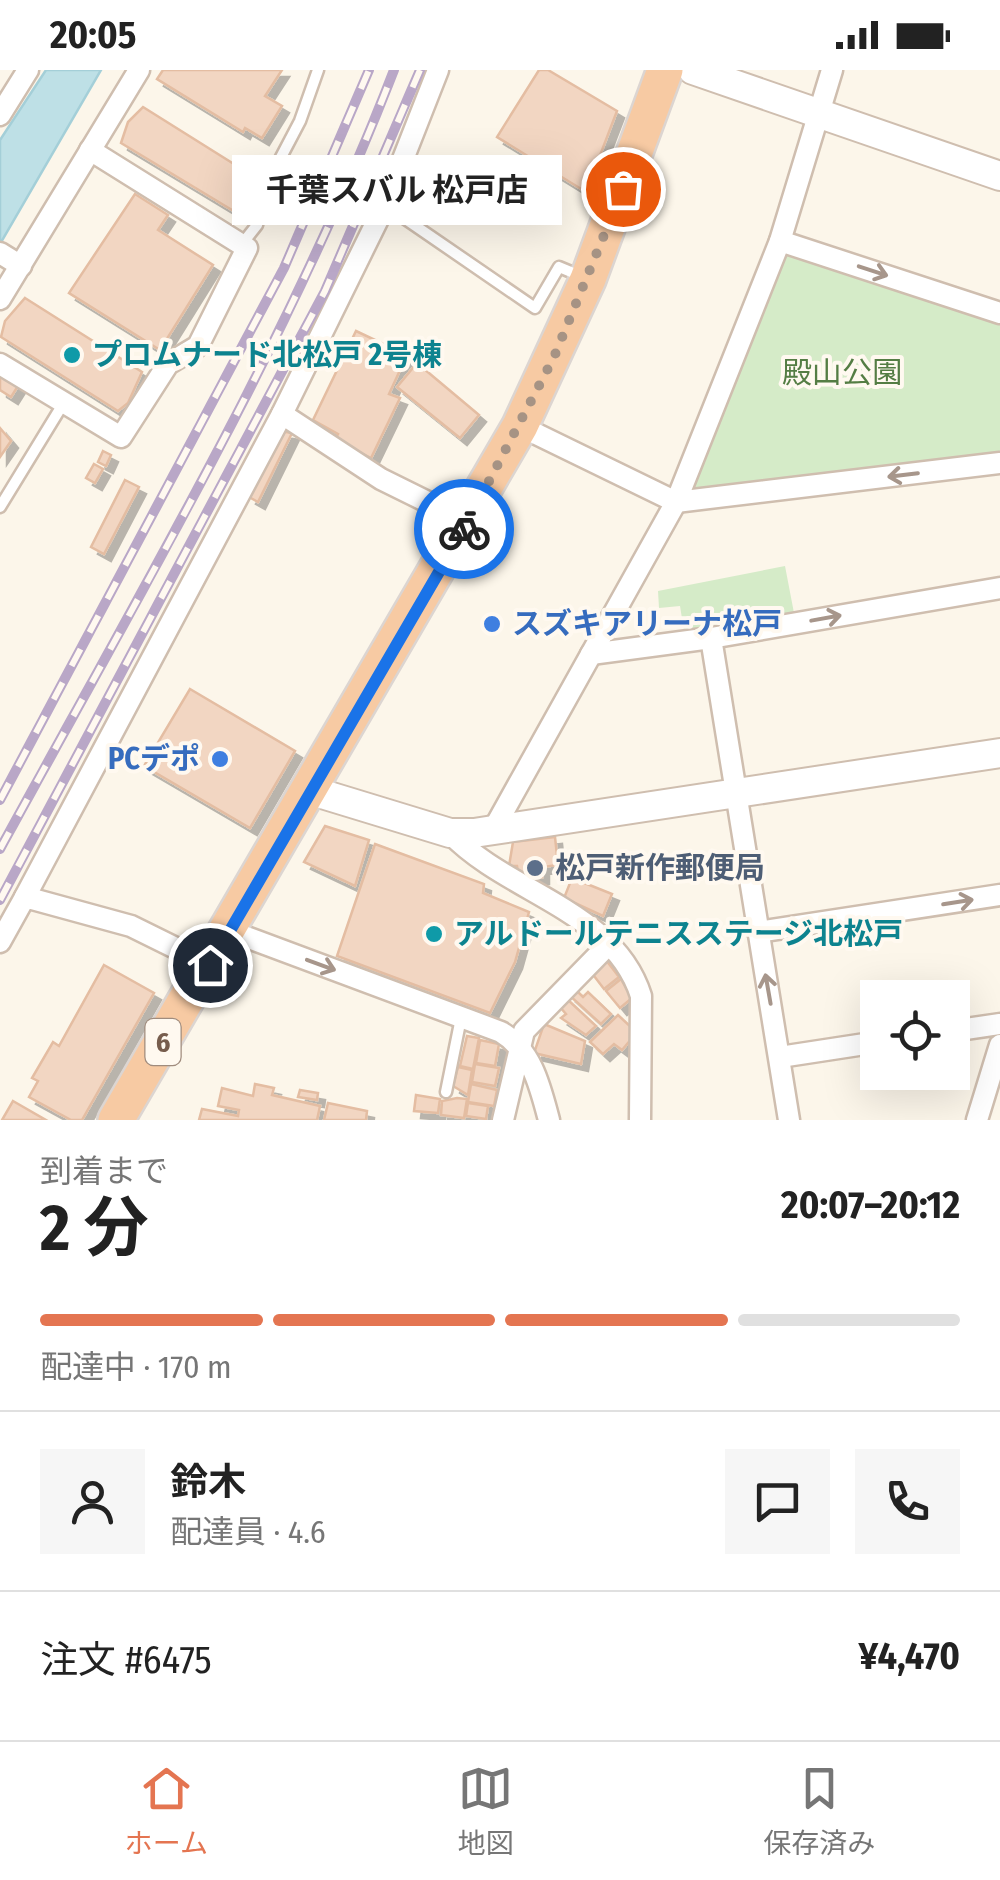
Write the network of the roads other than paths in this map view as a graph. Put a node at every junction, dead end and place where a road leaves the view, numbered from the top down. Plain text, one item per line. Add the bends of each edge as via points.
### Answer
1 (28, 70) edge
2 (139, 70) edge
3 (318, 70) edge
4 (438, 70) edge
5 (664, 70) edge
6 (693, 70) edge
7 (832, 70) edge
8 (818, 113) junction
9 (0, 115) edge
10 (90, 150) junction
11 (1000, 176) edge
12 (384, 205) junction
13 (780, 240) junction
14 (241, 245) junction
15 (0, 253) edge
16 (21, 266) junction
17 (588, 279) junction
18 (0, 299) edge
19 (1000, 313) edge
20 (0, 364) edge
21 (63, 404) junction
22 (282, 414) junction
23 (520, 426) junction
24 (1000, 463) edge
25 (676, 502) junction
26 (0, 508) edge
27 (468, 522) junction
28 (1000, 588) edge
29 (711, 638) junction
30 (592, 654) junction
31 (1000, 753) edge
32 (310, 790) junction
33 (735, 793) junction
34 (493, 830) junction
35 (450, 833) junction
36 (1000, 895) edge
37 (25, 898) junction
38 (230, 931) junction
39 (758, 932) junction
40 (0, 942) edge
41 (608, 944) junction
42 (210, 965) junction
43 (461, 1017) junction
44 (1000, 1024) edge
45 (970, 1028) edge
46 (518, 1042) junction
47 (860, 1045) edge
48 (1000, 1045) edge
49 (780, 1057) junction
50 (446, 1092) dead end
51 (116, 1120) edge
52 (503, 1120) edge
53 (550, 1120) edge
54 (640, 1120) edge
55 (789, 1120) edge
56 (977, 1120) edge

1 - 9 street
2 - 10 street
3 - 14 lane via 268,182 257,225
4 - 12 street
5 - 17 highway, 6
6 - 8 street
7 - 8 street
8 - 11 street
8 - 13 street
10 - 14 street
10 - 16 street
12 - 17 lane via 535,308 559,267
12 - 22 street
13 -> 19 street
13 - 25 street
14 - 21 street via 246,248 198,346 168,364 121,438
15 - 16 street
16 - 18 street
17 - 23 highway, 6
20 - 21 street
21 - 26 lane
22 - 27 street via 381,480
22 - 37 street
23 - 25 street
23 - 27 highway, 6
24 -> 25 street
25 - 30 street
27 - 32 highway, 6
29 -> 28 street
29 - 30 street
29 - 33 street
30 - 34 street
31 - 33 street
32 - 35 street
32 - 38 highway, 6
33 - 34 street
33 - 39 street
34 - 35 street
35 - 41 street via 471,854
39 -> 36 street
37 - 40 street
37 - 42 street via 131,926
38 - 42 highway, 6
38 -> 43 street
49 -> 39 street
41 - 46 street
41 - 54 street via 641,996
42 - 51 highway, 6
43 - 46 street
43 - 50 lane
44 - 45 street
46 - 52 street
46 - 53 street
47 - 49 street
48 - 56 street
49 - 55 street

